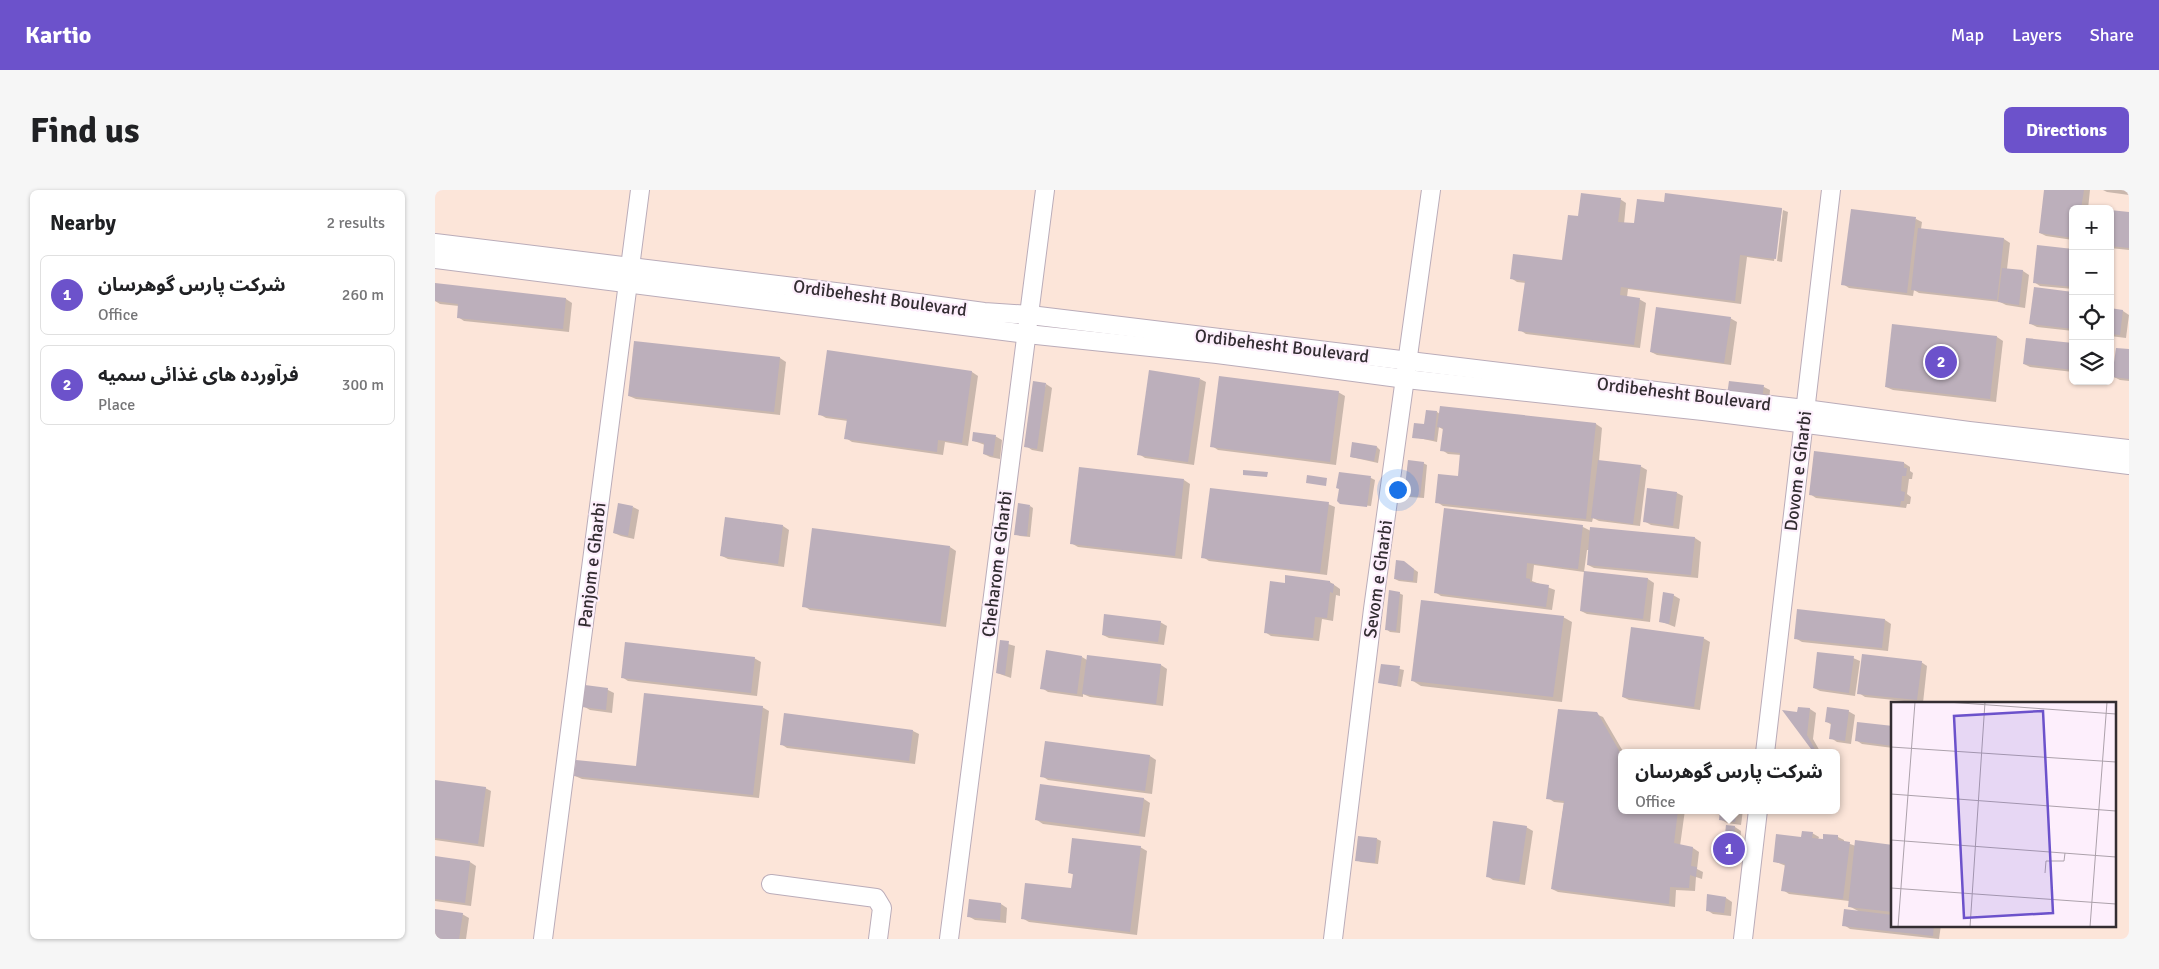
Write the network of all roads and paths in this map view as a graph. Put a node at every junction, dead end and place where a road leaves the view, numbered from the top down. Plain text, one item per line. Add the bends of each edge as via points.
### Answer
1 (640, 190) edge
2 (1045, 190) edge
3 (1431, 190) edge
4 (1831, 190) edge
5 (435, 243) edge
6 (435, 259) edge
7 (630, 275) junction
8 (1029, 315) junction
9 (1027, 334) junction
10 (1407, 370) junction
11 (1804, 417) junction
12 (2129, 449) edge
13 (2129, 465) edge
14 (1765, 749) edge
15 (1758, 814) edge
16 (771, 884) dead end
17 (543, 939) edge
18 (878, 939) edge
19 (949, 939) edge
20 (1333, 939) edge
21 (1743, 939) edge

1 - 7 street, Panjom e Gharbi
2 - 8 street, Cheharom e Gharbi
3 - 10 street, Sevom e Gharbi
4 - 11 street, Dovom e Gharbi
5 - 7 street, Ordibehesht Boulevard
6 - 7 street, Ordibehesht Boulevard
7 - 8 street, Ordibehesht Boulevard via 852,294
7 - 9 street, Ordibehesht Boulevard
7 - 17 street, Panjom e Gharbi
8 - 9 street, Cheharom e Gharbi
8 - 10 street, Ordibehesht Boulevard
9 - 10 street, Ordibehesht Boulevard
9 - 19 street, Cheharom e Gharbi
10 - 11 street, Ordibehesht Boulevard via 1567,395
10 - 20 street, Sevom e Gharbi via 1373,610
11 - 12 street, Ordibehesht Boulevard
11 - 13 street, Ordibehesht Boulevard
11 - 14 street, Dovom e Gharbi
15 - 21 street
16 - 18 street via 876,898 881,908

